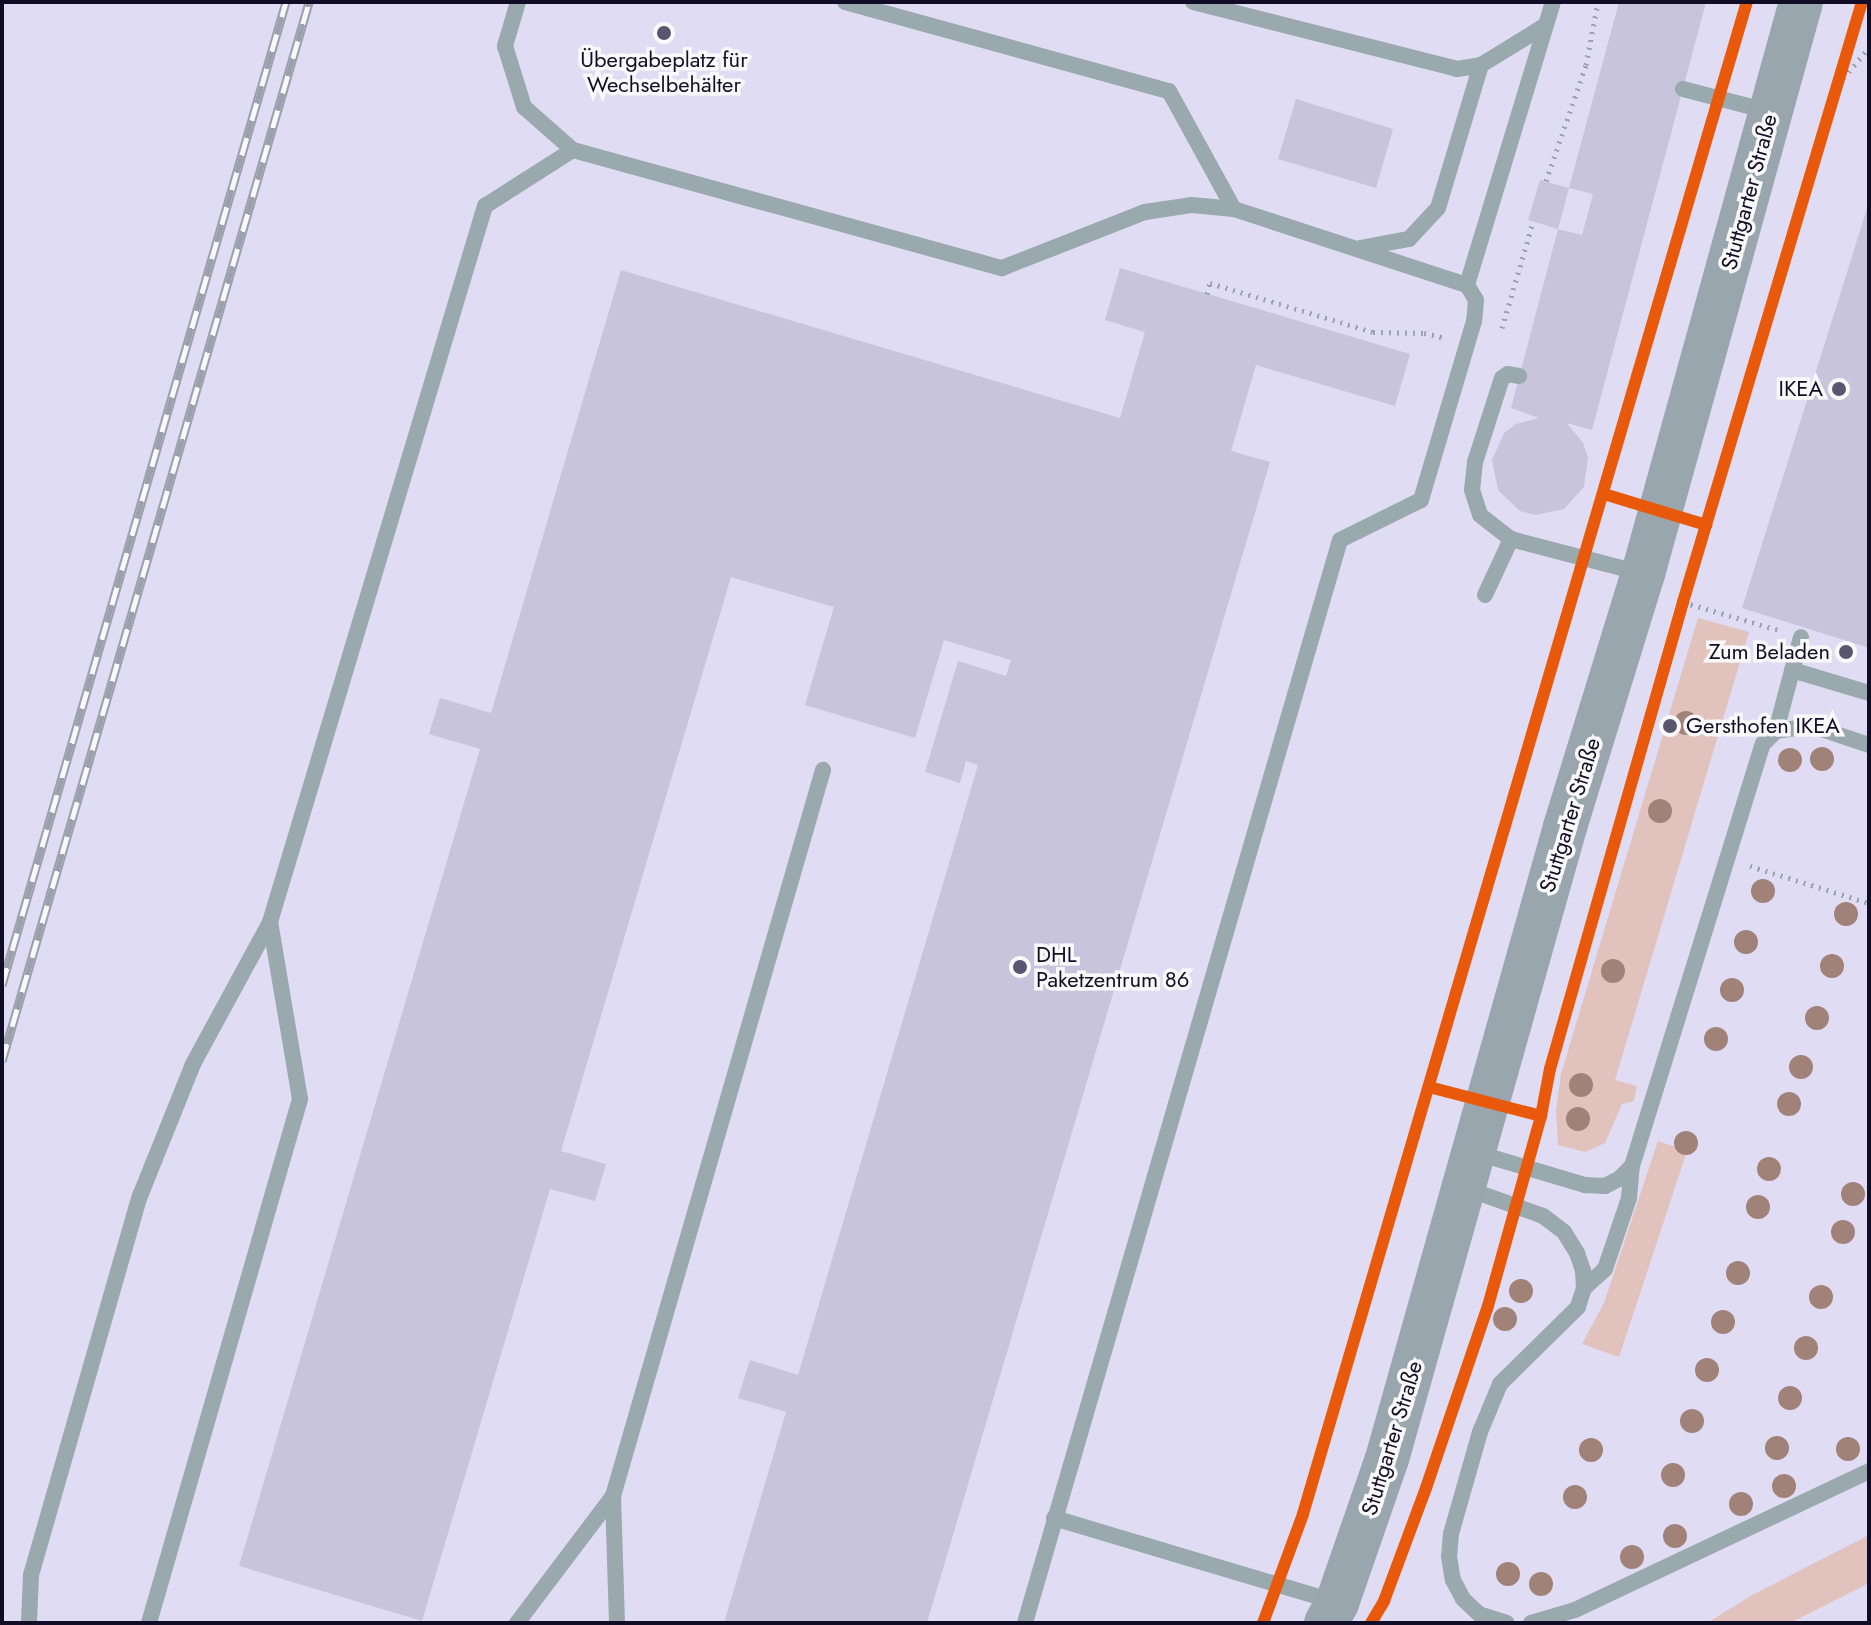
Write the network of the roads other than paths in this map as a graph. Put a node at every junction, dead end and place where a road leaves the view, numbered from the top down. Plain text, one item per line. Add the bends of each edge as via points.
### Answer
1 (518, 2) edge
2 (845, 2) edge
3 (1193, 2) edge
4 (1553, 2) edge
5 (1801, 2) edge
6 (1546, 25) junction
7 (1481, 65) junction
8 (1683, 89) dead end
9 (1771, 112) junction
10 (573, 150) junction
11 (1234, 209) junction
12 (1358, 248) junction
13 (1467, 285) junction
14 (1519, 376) dead end
15 (1511, 539) junction
16 (1643, 574) junction
17 (1485, 595) dead end
18 (1801, 637) road end
19 (1792, 670) junction
20 (1869, 693) edge
21 (1776, 731) junction
22 (1869, 745) edge
23 (823, 770) dead end
24 (270, 922) junction
25 (1632, 1166) junction
26 (1468, 1170) junction
27 (1584, 1288) junction
28 (1869, 1471) edge
29 (613, 1496) junction
30 (1054, 1518) junction
31 (1331, 1613) edge
32 (29, 1623) edge
33 (149, 1623) edge
34 (517, 1623) edge
35 (617, 1623) edge
36 (1025, 1623) edge
37 (1507, 1623) edge
38 (1531, 1623) edge

1 - 10 lane via 505,46 524,107
2 - 11 lane via 1169,91
3 - 7 lane via 1457,69
4 - 6 lane
5 - 9 street, Stuttgarter Straße
6 - 7 lane
6 - 13 lane
7 - 12 lane via 1438,208 1409,239
8 - 9 lane
9 - 16 street, Stuttgarter Straße
10 - 11 lane via 1002,268 1145,212 1192,205
10 - 24 lane via 485,206
11 - 12 lane
12 - 13 lane
13 - 30 lane via 1476,300 1467,345 1421,500 1340,540
14 - 15 lane via 1508,374 1497,390 1472,490 1480,515
15 - 16 lane
15 - 17 lane
16 - 26 street, Stuttgarter Straße
18 - 19 lane
19 - 20 lane
19 - 21 lane
21 - 22 lane via 1812,726
21 - 25 lane via 1756,761
23 - 29 lane
24 - 32 lane via 193,1064 140,1196 31,1575
24 - 33 lane via 300,1099
25 - 26 lane via 1605,1186
25 - 27 lane via 1629,1198 1605,1269
26 - 27 lane via 1564,1232 1577,1253
26 - 31 street, Stuttgarter Straße via 1387,1459
27 - 37 lane via 1578,1307 1563,1325 1500,1384 1480,1432 1451,1534 1453,1580 1463,1599 1479,1614
28 - 38 lane via 1575,1610
29 - 34 lane
29 - 35 lane
30 - 31 lane
30 - 36 lane

